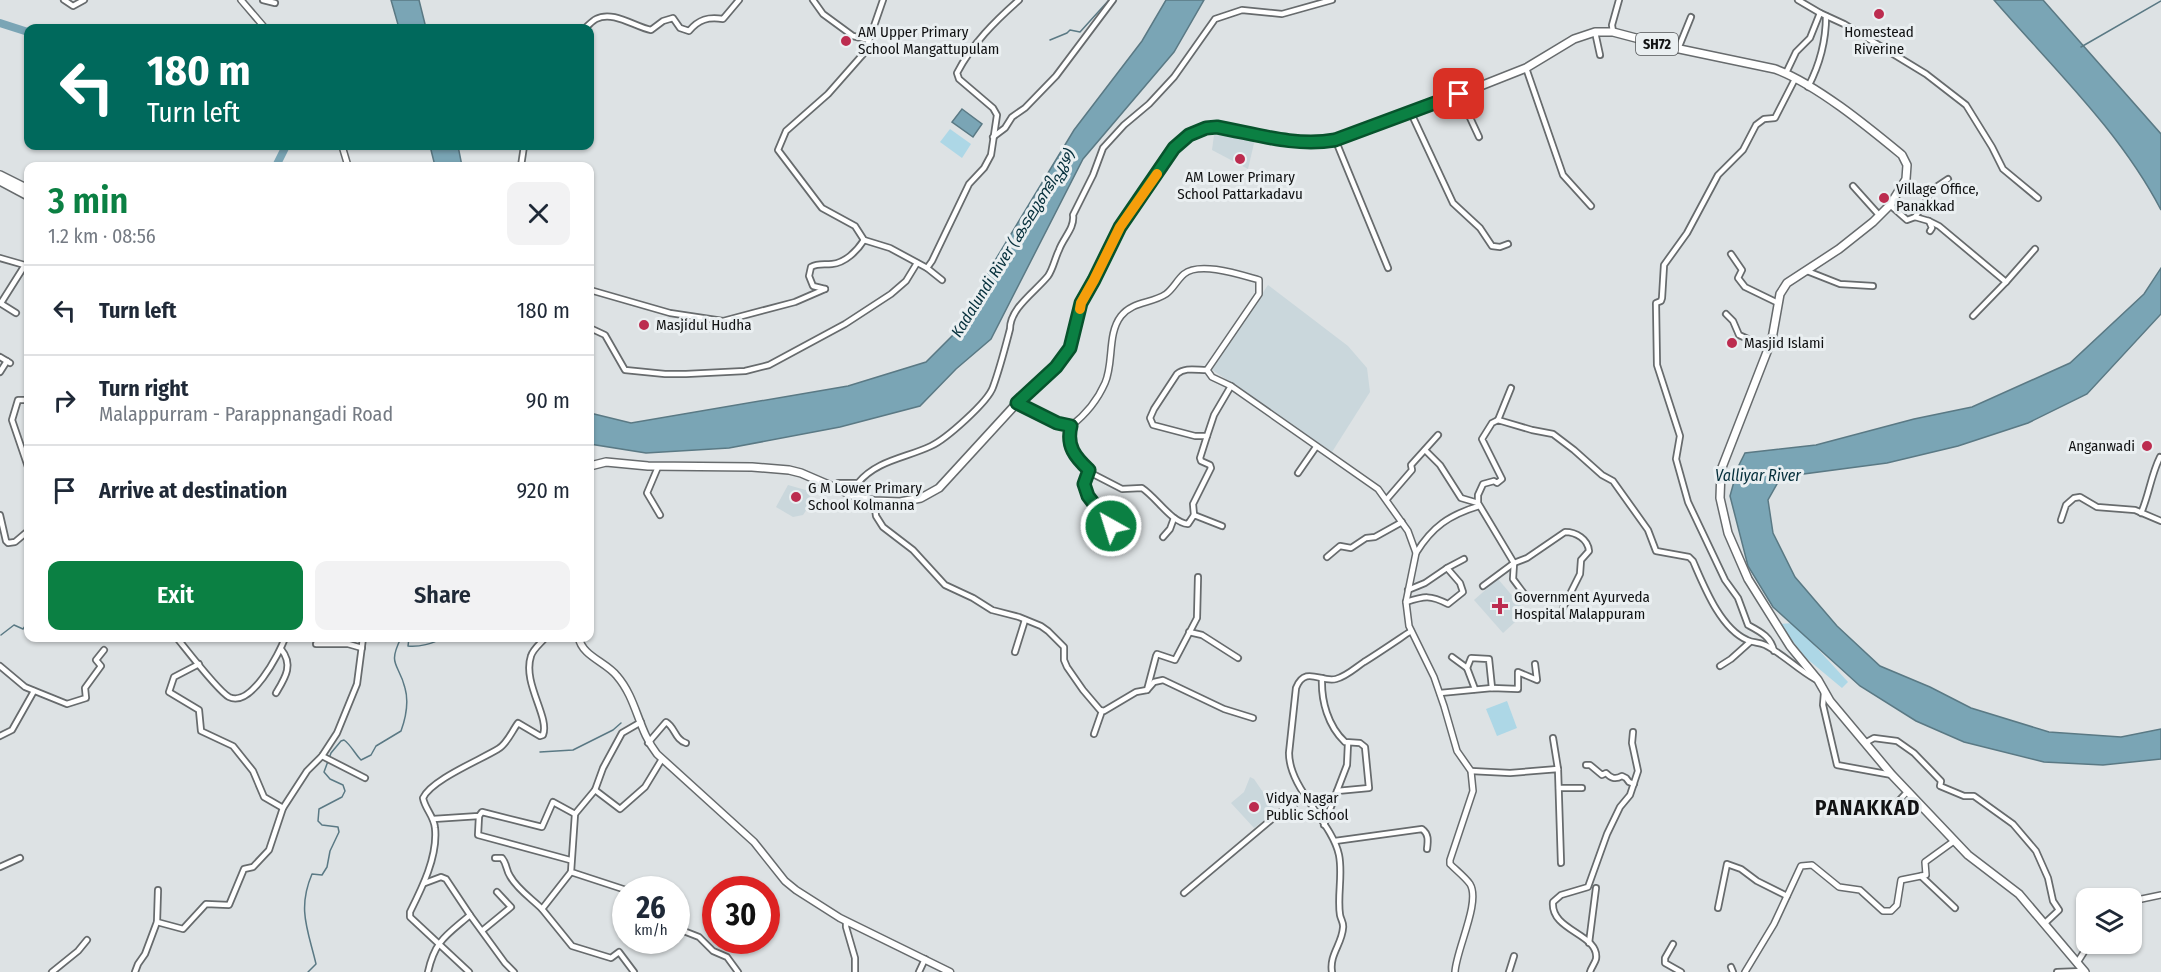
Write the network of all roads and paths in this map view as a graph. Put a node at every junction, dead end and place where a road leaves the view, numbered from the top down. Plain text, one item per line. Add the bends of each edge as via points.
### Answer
1 (64, 0) edge
2 (84, 0) edge
3 (241, 0) edge
4 (263, 0) edge
5 (739, 0) edge
6 (813, 0) edge
7 (883, 0) edge
8 (1019, 0) edge
9 (1113, 0) edge
10 (1332, 0) edge
11 (1619, 0) edge
12 (1798, 0) edge
13 (275, 3) dead end
14 (1820, 13) junction
15 (1826, 16) junction
16 (1691, 17) dead end
17 (262, 24) edge
18 (590, 24) edge
19 (1595, 32) junction
20 (1613, 32) junction
21 (869, 40) junction
22 (1678, 49) junction
23 (1599, 55) dead end
24 (1526, 68) junction
25 (1786, 73) junction
26 (1795, 79) junction
27 (1808, 87) junction
28 (1459, 94) junction
29 (1411, 113) junction
30 (993, 137) junction
31 (1479, 137) dead end
32 (1335, 140) junction
33 (0, 175) edge
34 (1948, 179) dead end
35 (0, 181) edge
36 (1853, 186) dead end
37 (24, 187) edge
38 (24, 194) edge
39 (2038, 198) dead end
40 (1890, 205) junction
41 (1591, 206) dead end
42 (1879, 214) junction
43 (1915, 217) junction
44 (1929, 221) junction
45 (1930, 231) dead end
46 (864, 240) junction
47 (1508, 244) dead end
48 (2035, 249) dead end
49 (1731, 254) dead end
50 (0, 258) edge
51 (917, 263) junction
52 (24, 265) edge
53 (927, 268) junction
54 (1388, 268) dead end
55 (24, 270) edge
56 (1807, 271) junction
57 (942, 280) dead end
58 (2006, 282) junction
59 (1873, 286) dead end
60 (594, 291) edge
61 (1778, 303) junction
62 (1, 304) edge
63 (0, 313) edge
64 (16, 313) dead end
65 (1726, 314) dead end
66 (1973, 316) dead end
67 (594, 330) edge
68 (1768, 348) junction
69 (4, 360) edge
70 (1207, 370) junction
71 (0, 372) edge
72 (1231, 386) junction
73 (1511, 388) dead end
74 (24, 400) edge
75 (1017, 403) junction
76 (1498, 420) junction
77 (1071, 426) junction
78 (1438, 435) dead end
79 (1207, 436) junction
80 (1316, 447) junction
81 (1425, 450) junction
82 (24, 455) edge
83 (2160, 457) edge
84 (594, 465) edge
85 (658, 466) junction
86 (1089, 470) junction
87 (1298, 473) dead end
88 (835, 488) junction
89 (1387, 500) junction
90 (874, 501) junction
91 (1479, 505) junction
92 (2141, 513) junction
93 (0, 515) edge
94 (660, 515) dead end
95 (1194, 515) junction
96 (1174, 518) junction
97 (1133, 520) dead end
98 (2061, 520) dead end
99 (2161, 521) edge
100 (1402, 522) junction
101 (1111, 526) junction
102 (1222, 526) dead end
103 (24, 534) edge
104 (1163, 537) dead end
105 (1117, 540) dead end
106 (1416, 553) junction
107 (1327, 557) dead end
108 (1464, 559) dead end
109 (1514, 563) junction
110 (1448, 568) junction
111 (1198, 577) dead end
112 (1483, 586) dead end
113 (1407, 590) junction
114 (1527, 600) dead end
115 (1406, 602) junction
116 (1563, 608) dead end
117 (1024, 620) junction
118 (1411, 631) junction
119 (1189, 632) junction
120 (180, 642) edge
121 (284, 642) edge
122 (363, 642) edge
123 (542, 642) edge
124 (580, 642) edge
125 (1750, 642) junction
126 (316, 644) dead end
127 (362, 648) junction
128 (281, 649) junction
129 (104, 650) dead end
130 (1015, 652) dead end
131 (1775, 652) junction
132 (1452, 657) dead end
133 (1238, 658) dead end
134 (199, 664) junction
135 (1535, 664) dead end
136 (0, 666) edge
137 (1720, 666) dead end
138 (1467, 668) junction
139 (1322, 678) junction
140 (1818, 680) junction
141 (1492, 688) junction
142 (1475, 689) junction
143 (1147, 690) junction
144 (1824, 690) junction
145 (34, 691) junction
146 (276, 693) dead end
147 (1440, 693) junction
148 (1102, 711) junction
149 (1253, 718) dead end
150 (641, 722) junction
151 (1633, 732) dead end
152 (1094, 734) dead end
153 (0, 736) edge
154 (1553, 738) dead end
155 (648, 743) junction
156 (686, 743) dead end
157 (1348, 743) junction
158 (1865, 743) junction
159 (324, 757) junction
160 (662, 759) junction
161 (1586, 765) dead end
162 (1558, 769) junction
163 (1471, 771) junction
164 (1892, 775) junction
165 (365, 778) dead end
166 (1634, 784) junction
167 (1559, 788) junction
168 (1582, 788) dead end
169 (595, 790) junction
170 (1337, 791) junction
171 (1908, 791) junction
172 (1305, 797) junction
173 (1893, 807) dead end
174 (283, 808) junction
175 (575, 814) junction
176 (479, 816) junction
177 (433, 819) junction
178 (1324, 825) junction
179 (1335, 841) junction
180 (1954, 841) junction
181 (1427, 849) dead end
182 (20, 858) dead end
183 (495, 858) dead end
184 (570, 860) junction
185 (1561, 863) dead end
186 (0, 867) edge
187 (571, 872) junction
188 (1921, 876) junction
189 (425, 883) junction
190 (612, 885) edge
191 (1596, 888) dead end
192 (158, 890) dead end
193 (497, 892) dead end
194 (1184, 893) dead end
195 (2161, 895) edge
196 (1787, 896) junction
197 (2142, 898) edge
198 (1718, 908) dead end
199 (1955, 908) dead end
200 (542, 909) junction
201 (470, 915) junction
202 (156, 922) junction
203 (846, 922) junction
204 (2044, 924) junction
205 (483, 930) junction
206 (690, 933) edge
207 (87, 940) dead end
208 (438, 942) junction
209 (1589, 942) junction
210 (1673, 944) dead end
211 (2083, 954) edge
212 (1514, 956) dead end
213 (925, 959) junction
214 (2077, 963) junction
215 (52, 972) edge
216 (135, 972) edge
217 (428, 972) edge
218 (469, 972) edge
219 (514, 972) edge
220 (634, 972) edge
221 (738, 972) edge
222 (855, 972) edge
223 (919, 972) edge
224 (950, 972) edge
225 (1332, 972) edge
226 (1455, 972) edge
227 (1509, 972) edge
228 (1590, 972) edge
229 (1681, 972) edge
230 (1745, 972) edge
231 (2057, 972) edge
232 (2084, 972) edge

1 - 2 street via 73,6
3 - 17 street
4 - 13 street
5 - 18 street via 723,19 709,17 689,31 680,28 673,18 651,30 618,17 597,18
6 - 21 street via 823,14 853,36
7 - 21 street
8 - 30 street via 1000,16 957,73 997,115
9 - 30 street via 1051,82
10 - 88 street via 1282,14 1242,10 1215,19 1174,77 1103,148 1049,274 1010,320 993,388 946,437 868,472 858,483 838,483
11 - 20 street
12 - 14 street
14 - 15 street
14 - 25 street via 1810,38 1796,52
15 - 27 street via 1822,52
15 - 39 street via 1926,74 1966,105 2003,169
16 - 22 street
19 - 20 main road, SH72
19 - 23 street
19 - 24 main road, SH72 via 1574,39
20 - 22 main road, SH72
21 - 46 street via 865,52 848,73 786,131 778,150 822,208 855,226
22 - 25 main road, SH72
24 - 28 main road, SH72
24 - 41 street via 1563,175
25 - 26 main road, SH72
26 - 27 main road, SH72
26 - 131 street via 1775,118 1756,125 1743,150 1718,175 1687,233 1664,265 1662,298 1656,303 1657,365 1680,436 1676,459 1688,502 1748,625 1772,641
27 - 40 main road, SH72 via 1902,155 1907,165 1906,179
28 - 29 main road, SH72
28 - 31 street
29 - 32 main road, SH72
29 - 47 street via 1453,203 1480,228 1492,246
30 - 53 street via 991,155 969,184
32 - 54 street
32 - 75 main road, SH72 via 1288,141 1217,127 1189,135 1174,148 1120,227 1081,303 1070,348 1056,367
33 - 37 main road
34 - 43 street via 1935,187
35 - 38 main road
36 - 42 street
40 - 42 main road, SH72
40 - 43 street via 1907,220
42 - 56 main road, SH72 via 1859,234
43 - 44 street
44 - 45 street
44 - 58 street
46 - 51 street via 890,248
46 - 60 street via 855,253 835,264 811,267 813,286 825,289 795,302 723,321 670,314
48 - 58 street
49 - 61 street via 1742,270 1738,278 1741,284
50 - 52 street
51 - 53 street
51 - 67 street via 900,287 845,324 769,365 745,371 665,374 625,370 605,335
53 - 57 street
55 - 62 street
56 - 59 street via 1840,284
56 - 61 main road, SH72 via 1787,283
58 - 66 street
61 - 68 main road, SH72
62 - 63 street
62 - 64 street
65 - 68 street via 1739,335
68 - 140 main road, SH72 via 1721,470 1720,498 1728,533 1748,579 1790,646
69 - 71 street
70 - 72 street via 1212,377
70 - 77 street via 1259,294 1259,280 1221,269 1190,271 1169,292 1134,305 1120,317 1114,332 1105,382 1084,415
70 - 79 street via 1181,370 1150,418 1158,427
72 - 79 street
72 - 80 street
73 - 76 street
74 - 82 street via 18,400 12,420
75 - 77 street
75 - 90 main road, SH72 via 939,488 914,500
76 - 91 street via 1482,439 1502,479 1483,484
76 - 125 street via 1553,434 1613,481 1648,530 1656,551 1689,557 1729,626
77 - 86 street via 1071,450
78 - 81 street
79 - 95 street via 1200,458 1211,468 1193,504
80 - 87 street
80 - 89 street via 1378,489
81 - 89 street
81 - 91 street via 1461,498
83 - 92 street
84 - 85 main road, SH72 via 606,462
85 - 88 main road, SH72 via 789,470
85 - 94 street via 647,494
86 - 96 street via 1122,489 1142,488
86 - 101 street via 1084,484 1088,496
88 - 90 main road, SH72
89 - 100 street
90 - 117 street via 876,516 883,527 913,550 945,585 992,610
91 - 106 street via 1442,522 1426,536
91 - 109 street
92 - 98 street via 2097,507 2080,497 2067,505
92 - 99 street
93 - 103 street via 8,543
95 - 96 street via 1188,524
95 - 102 street
96 - 104 street
97 - 101 street
100 - 106 street
100 - 107 street via 1351,548 1340,546
101 - 105 street
106 - 113 street
108 - 110 street
109 - 112 street
109 - 114 street via 1513,579
109 - 116 street via 1565,532 1584,540 1589,551 1581,560 1580,574
110 - 113 street
110 - 115 street via 1463,592 1448,604 1426,596
111 - 119 street via 1197,618
113 - 115 street
115 - 118 street
117 - 130 street
117 - 148 street via 1048,631 1060,642 1066,667
118 - 139 street via 1346,675
118 - 147 street
119 - 133 street via 1202,635
119 - 143 street via 1175,660 1157,654
120 - 134 street
121 - 128 street
122 - 127 street
123 - 177 street via 531,657 530,679 545,728 543,735 518,723 498,749 434,784 423,798
124 - 150 main road via 616,675 633,700
125 - 131 street
125 - 137 street
126 - 127 street
127 - 159 street via 357,684
128 - 134 street via 259,682 238,699 226,695
128 - 146 street via 288,666
129 - 145 street via 96,660 101,666 86,688 86,698 67,704
131 - 140 street
132 - 138 street
134 - 174 street via 174,677 169,692 199,710 201,730 233,746 253,771 264,797
135 - 141 street via 1537,680 1518,672 1518,689
136 - 145 street
138 - 141 street via 1471,658 1489,659
138 - 142 street
139 - 157 street via 1330,721
139 - 172 street via 1304,678 1296,688 1289,758
140 - 144 main road, SH72
141 - 142 street
142 - 147 street
143 - 148 street
143 - 149 street via 1154,682 1163,680
144 - 158 main road, SH72
144 - 164 street via 1823,705 1837,765
145 - 153 street via 12,730
147 - 163 street via 1457,751
148 - 152 street
150 - 155 main road
150 - 169 street via 622,733
151 - 166 street via 1638,771
154 - 162 street
155 - 156 street via 666,722
155 - 160 main road
157 - 170 street via 1347,765
157 - 170 street via 1365,747 1369,788
158 - 164 main road, SH72
158 - 204 street via 1874,738 1897,741 1941,781 1940,786 1974,796 2013,824 2036,851 2059,910
159 - 165 street
159 - 174 street via 307,771
160 - 169 street via 645,787 620,809
160 - 203 main road via 754,842 789,884
161 - 166 street via 1610,777 1622,776
162 - 163 street
162 - 167 street
163 - 226 street via 1473,791 1450,860 1471,885 1473,894
164 - 171 main road, SH72
166 - 209 street via 1607,834 1588,886 1561,895 1554,902 1556,918
167 - 168 street
167 - 185 street
169 - 175 street
170 - 178 street
171 - 173 street
171 - 180 main road, SH72
172 - 178 street
172 - 194 street via 1278,814
174 - 202 street via 269,850 253,867 244,869 229,905 206,904 183,930
175 - 176 street via 553,802 542,827 482,812
175 - 184 street
176 - 177 street
176 - 184 street via 478,835
177 - 189 street via 434,843
178 - 179 street
179 - 181 street via 1422,828 1428,839
179 - 225 street via 1340,858 1340,916 1344,927 1333,955
180 - 188 street via 1925,862 1926,875
180 - 204 main road, SH72 via 2019,894
182 - 186 street
183 - 200 street via 506,862 508,875
184 - 187 street
187 - 190 street
187 - 200 street
188 - 196 street via 1901,880 1897,905 1891,911 1883,911 1860,890 1839,887 1812,865 1801,866
188 - 199 street
189 - 201 street via 446,879
189 - 208 street via 410,917
191 - 209 street
192 - 202 street
193 - 205 street via 511,907
195 - 197 street
196 - 198 street via 1727,864
196 - 230 street
200 - 220 street via 572,946 611,958 619,952
201 - 205 street
201 - 208 street
202 - 216 street
203 - 213 main road
203 - 222 street
204 - 214 main road, SH72
205 - 219 street
206 - 221 street via 728,957
207 - 215 street
208 - 217 street
208 - 218 street
209 - 228 street via 1596,959
210 - 229 street via 1665,963
211 - 214 street
212 - 227 street
213 - 223 street
213 - 224 main road
214 - 232 main road, SH72
231 - 232 street

